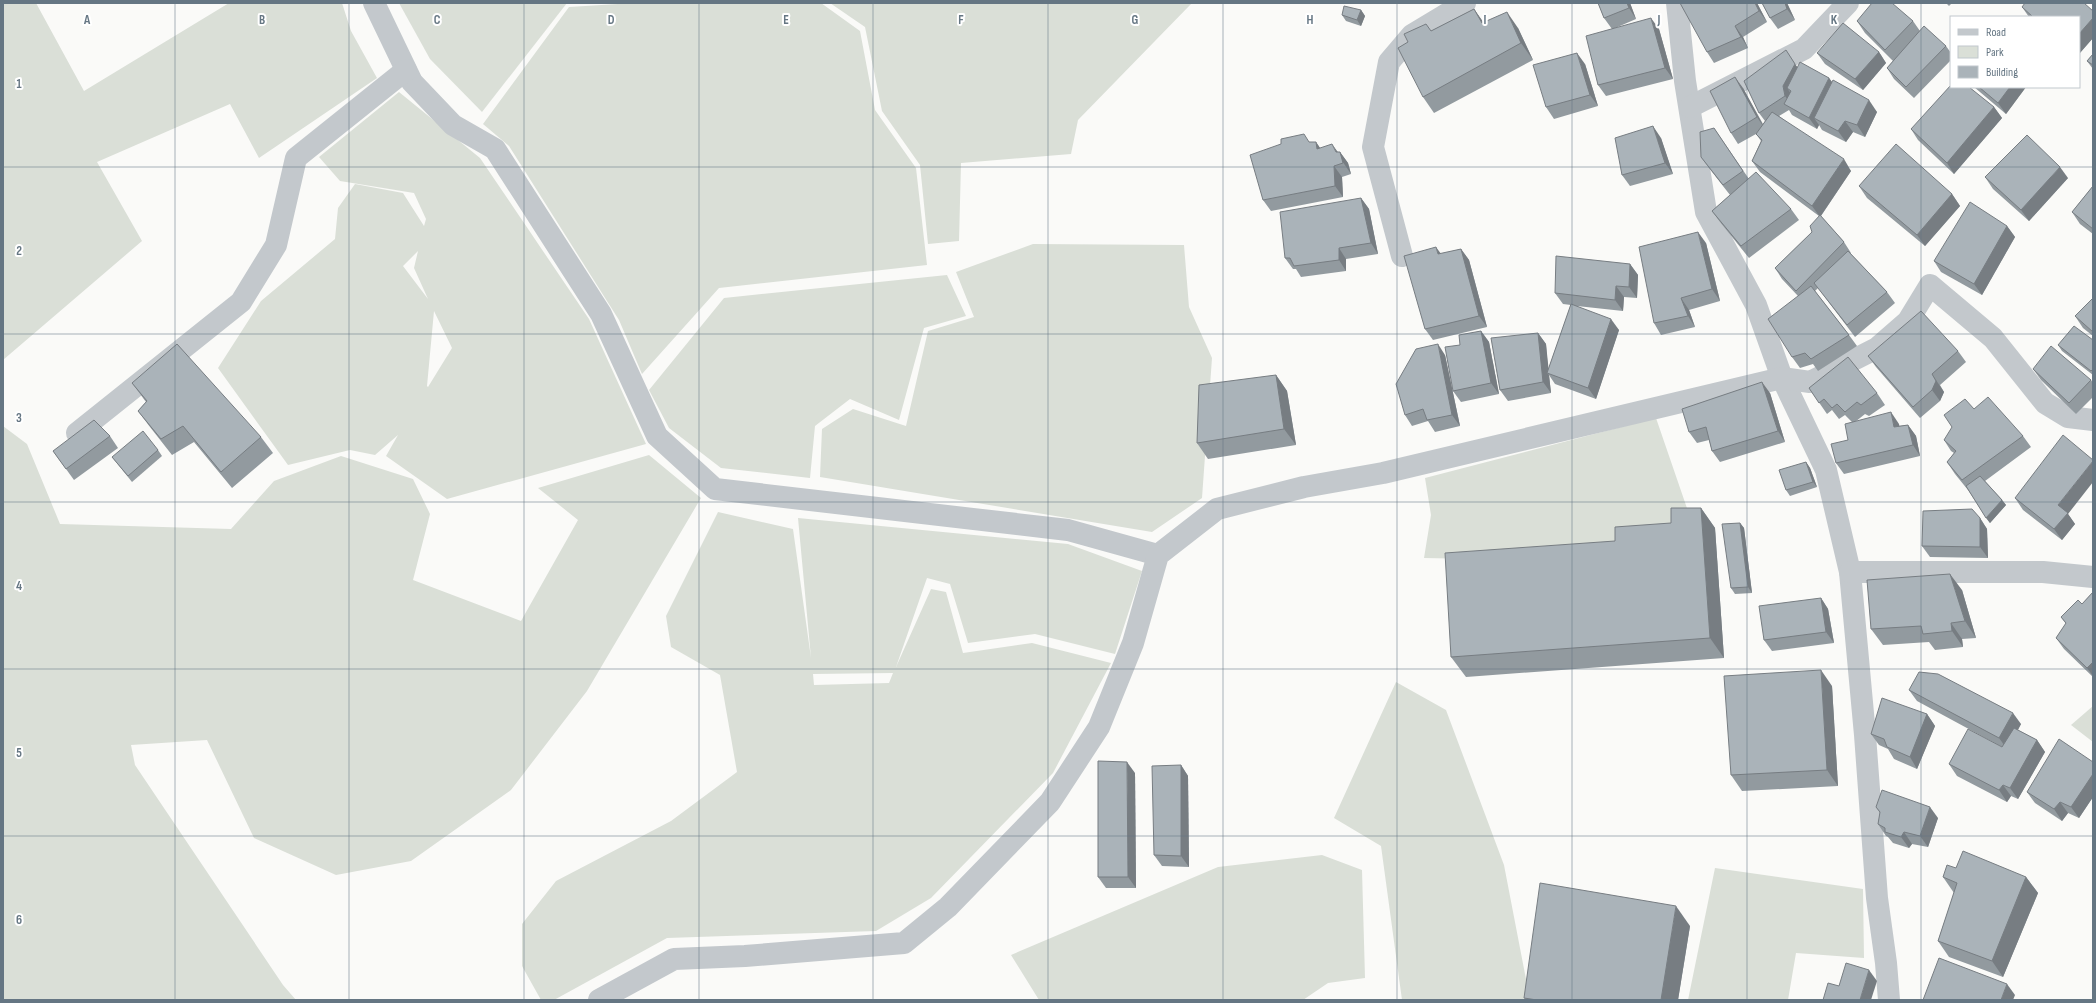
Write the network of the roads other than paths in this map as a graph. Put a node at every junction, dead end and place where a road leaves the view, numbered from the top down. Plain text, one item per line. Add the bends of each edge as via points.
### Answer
1 (374, 3) edge
2 (1466, 3) edge
3 (1677, 3) edge
4 (1848, 3) edge
5 (406, 70) junction
6 (1690, 107) junction
7 (1402, 256) dead end
8 (1782, 378) junction
9 (2093, 420) edge
10 (77, 433) edge
11 (1158, 555) junction
12 (1850, 572) junction
13 (2093, 577) edge
14 (599, 1000) edge
15 (1889, 1000) edge

1 - 5 street
2 - 7 street via 1412,35 1389,62 1373,147
3 - 6 street
4 - 6 street via 1804,49
5 - 10 street via 296,158 276,245 241,302
5 - 11 street via 412,82 453,125 495,149 602,314 656,436 715,489 1068,530
6 - 8 street via 1706,212 1756,305
8 - 9 street via 1810,382 1877,348 1908,321 1930,285 1993,338 2045,403 2068,417
8 - 11 street via 1217,509
8 - 12 street via 1826,470
11 - 14 street via 1133,643 1099,727 1050,802 948,907 904,943 761,955 674,959
12 - 13 street via 2043,572
12 - 15 street via 1877,898

